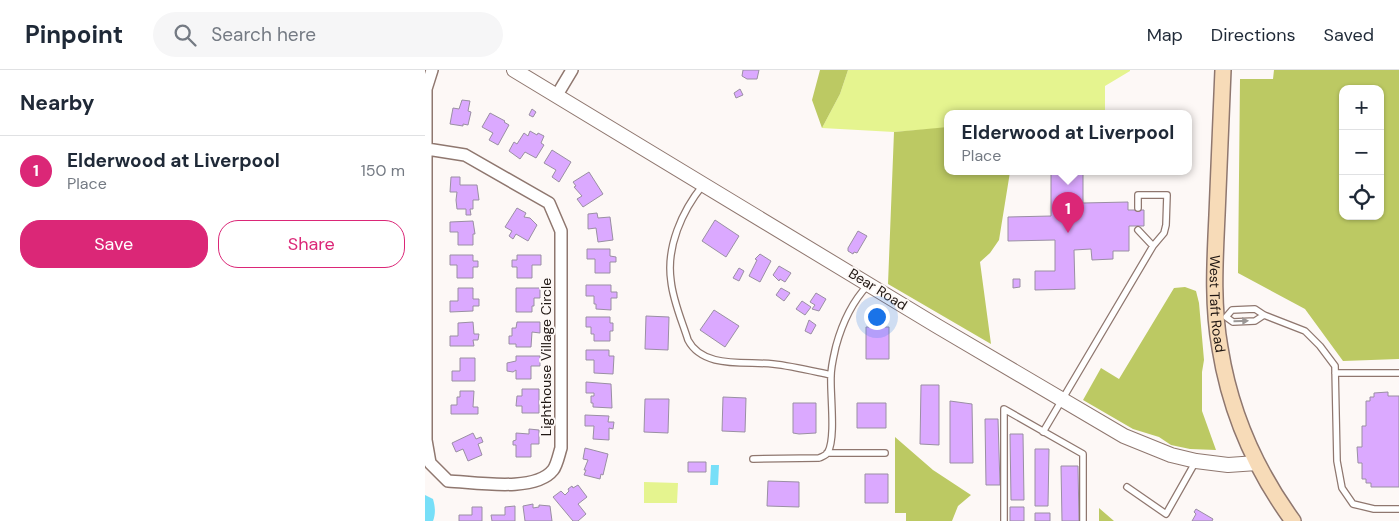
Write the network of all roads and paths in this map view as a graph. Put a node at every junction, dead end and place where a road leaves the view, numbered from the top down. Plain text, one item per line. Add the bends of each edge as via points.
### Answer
1 (432, 70) edge
2 (514, 70) edge
3 (572, 70) edge
4 (1223, 70) edge
5 (557, 96) junction
6 (427, 150) junction
7 (704, 184) junction
8 (1138, 208) dead end
9 (1139, 230) dead end
10 (1153, 246) junction
11 (869, 284) junction
12 (1263, 315) junction
13 (1221, 317) junction
14 (1335, 373) junction
15 (1399, 373) edge
16 (831, 374) junction
17 (1062, 400) junction
18 (1043, 432) junction
19 (827, 453) junction
20 (885, 453) dead end
21 (753, 458) dead end
22 (1197, 461) junction
23 (1257, 463) junction
24 (1127, 487) dead end
25 (1399, 509) edge
26 (1005, 521) edge
27 (1083, 521) edge
28 (1293, 521) edge

1 - 6 street, Lighthouse Village Circle via 426,89
2 - 5 street, Bear Road
3 - 5 street
4 - 13 main road, West Taft Road via 1215,267
5 - 7 street, Bear Road
6 - 6 street, Lighthouse Village Circle via 465,155 549,203 561,231 561,448 553,470 541,479 516,484 448,481 430,463 427,440
7 - 11 street, Bear Road
7 - 16 lane via 680,222 670,273 691,347 719,361 774,364
8 - 10 lane via 1138,195 1167,195 1167,225
9 - 10 lane
10 - 17 lane
11 - 16 lane via 847,315 836,346
11 - 17 street, Bear Road
13 -> 12 lane via 1233,322 1255,320
12 - 13 lane via 1255,309 1232,310
12 - 14 lane via 1305,331 1335,366
13 - 23 main road, West Taft Road via 1220,347 1228,386 1239,423
14 - 15 lane
14 - 25 lane via 1337,461 1342,488 1353,504 1374,509
16 - 19 lane via 831,440
17 - 18 lane
17 - 22 street, Bear Road via 1141,444
18 - 26 lane via 1003,409
18 - 27 lane via 1083,454
19 - 20 lane
19 - 21 lane via 819,458
22 - 23 street, Bear Road via 1228,465
22 - 24 lane via 1166,514
23 - 28 main road, West Taft Road

